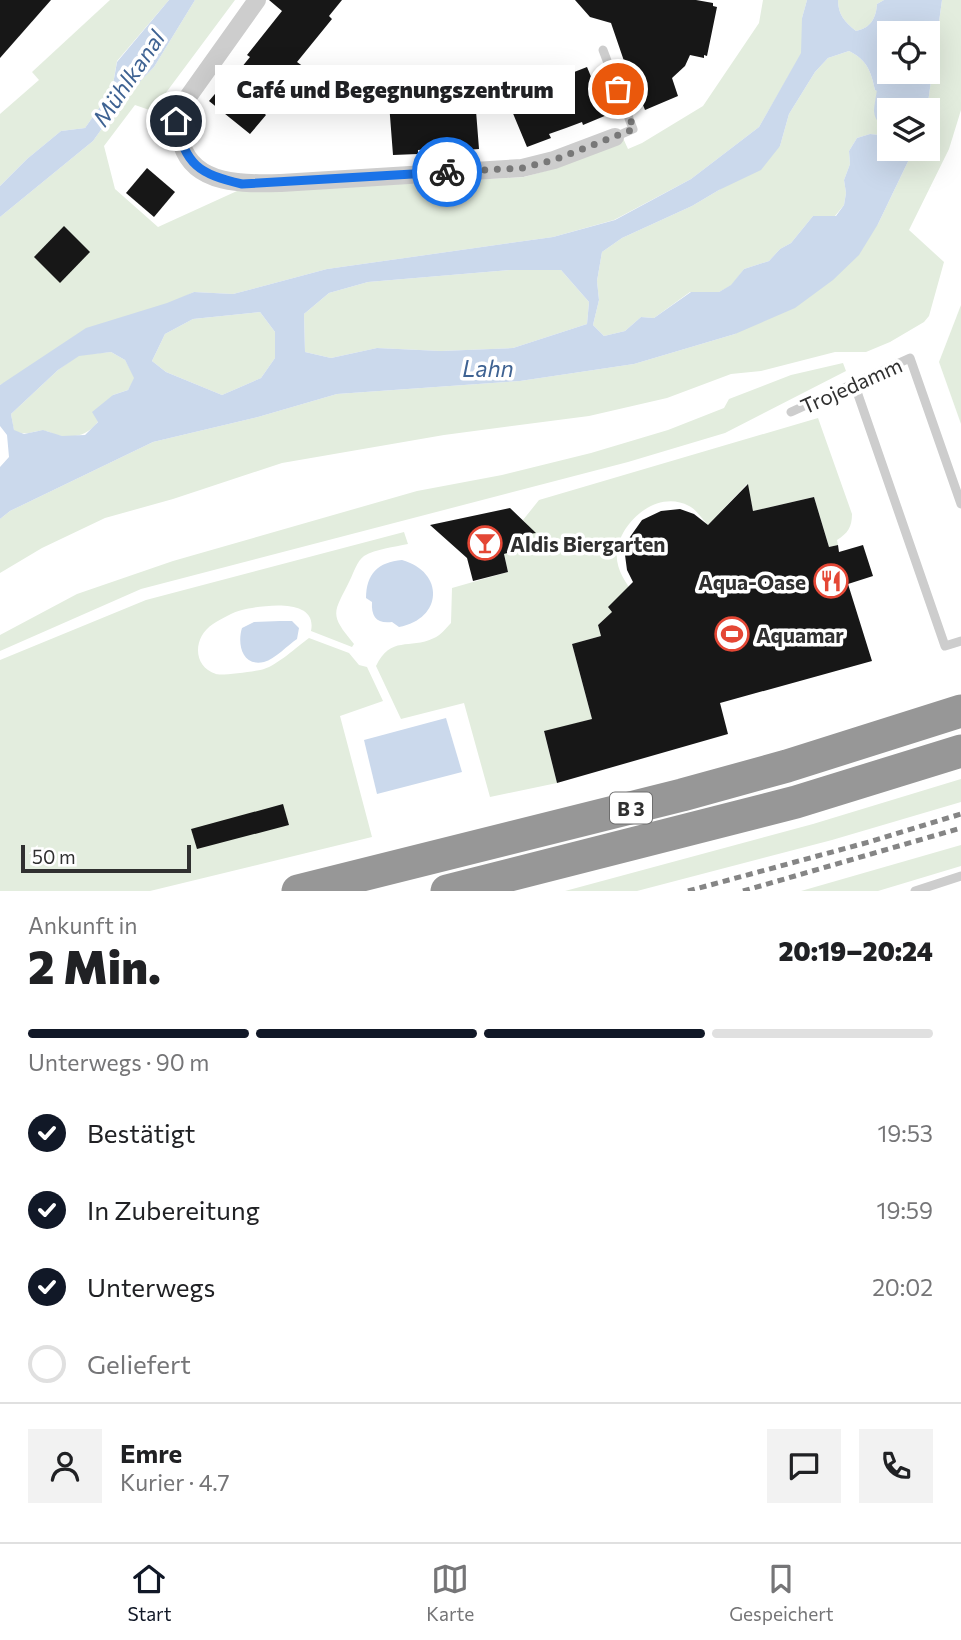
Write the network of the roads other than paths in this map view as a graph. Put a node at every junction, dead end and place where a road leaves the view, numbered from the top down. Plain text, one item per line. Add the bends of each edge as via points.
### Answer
1 (257, 0) edge
2 (603, 50) dead end
3 (615, 137) joint
4 (854, 383) junction
5 (791, 412) dead end
6 (961, 504) edge
7 (961, 641) edge
8 (961, 711) edge
9 (961, 751) edge
10 (961, 876) edge
11 (298, 891) edge
12 (447, 891) edge
13 (915, 891) edge

1 - 3 street via 183,104 176,121 191,162 215,177 242,184 281,183 522,168
2 - 3 lane via 634,129
4 - 5 lane, Trojedamm
4 - 6 lane, Trojedamm via 910,358
4 - 7 lane via 945,646
8 - 11 highway, B 3 via 695,792
9 - 12 highway, B 3 via 796,802
10 - 13 lane

